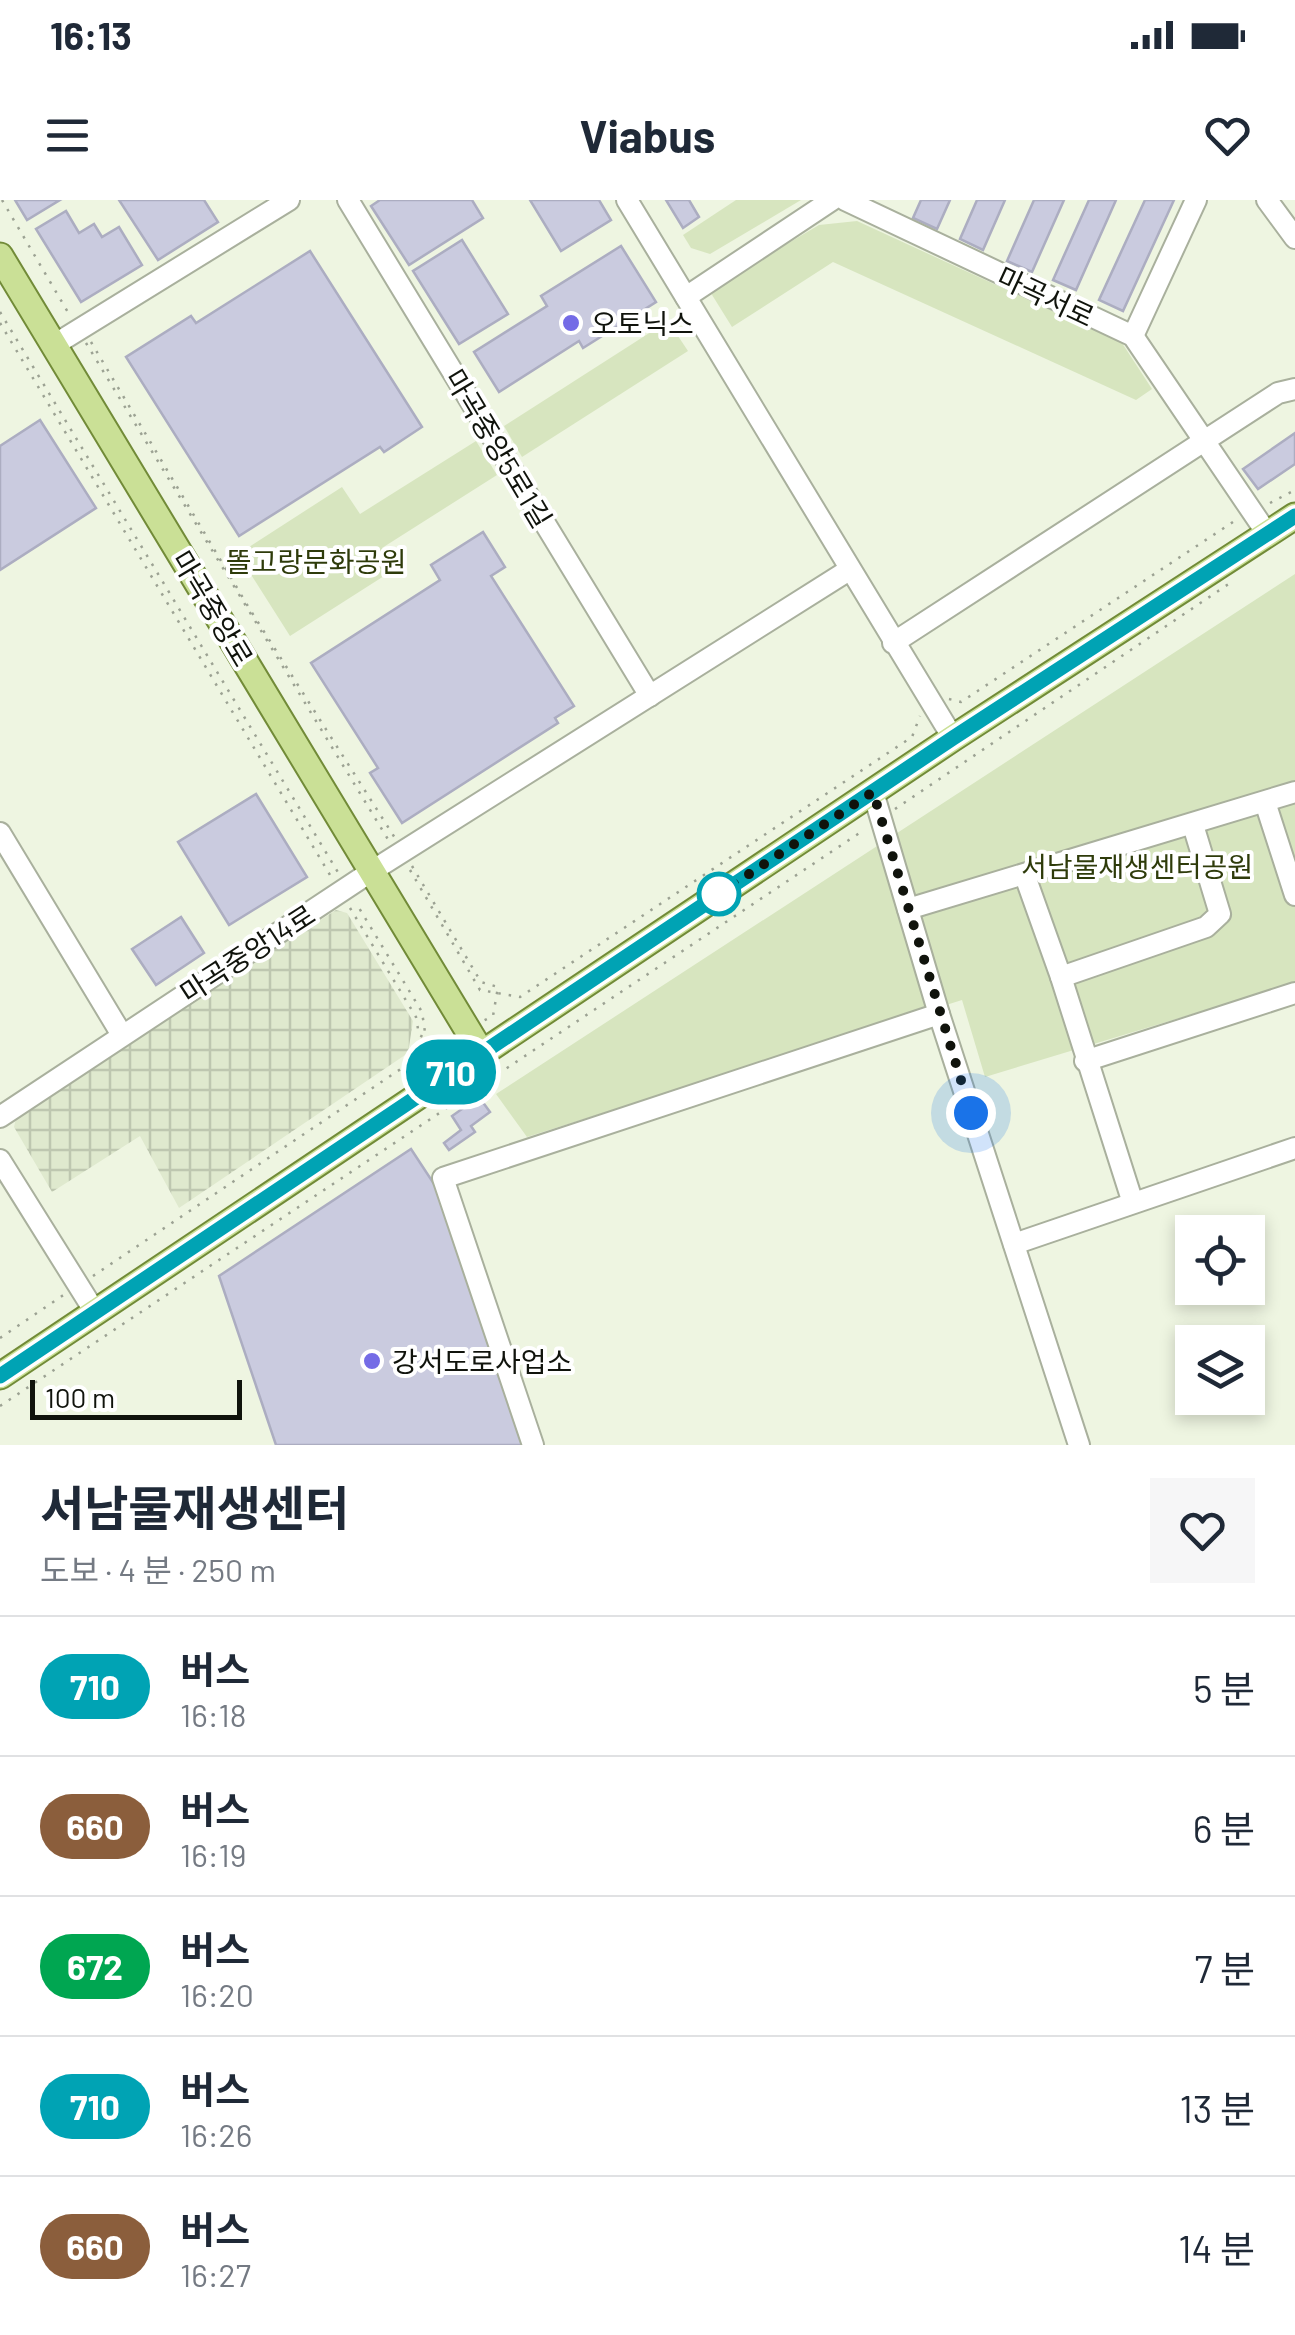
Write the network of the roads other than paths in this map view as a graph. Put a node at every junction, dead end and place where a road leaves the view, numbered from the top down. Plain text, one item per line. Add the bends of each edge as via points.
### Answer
1 (288, 200) edge
2 (348, 200) edge
3 (627, 200) edge
4 (832, 200) edge
5 (845, 200) edge
6 (1196, 200) edge
7 (1267, 200) edge
8 (1295, 238) edge
9 (0, 256) edge
10 (686, 297) junction
11 (1134, 336) junction
12 (54, 345) junction
13 (1295, 389) edge
14 (1204, 442) junction
15 (1295, 516) edge
16 (1259, 522) junction
17 (848, 570) junction
18 (894, 642) junction
19 (650, 696) junction
20 (953, 738) junction
21 (873, 792) junction
22 (1295, 792) edge
23 (1264, 802) junction
24 (1192, 825) junction
25 (0, 833) edge
26 (372, 872) junction
27 (1025, 876) junction
28 (1295, 894) edge
29 (908, 909) junction
30 (1061, 977) junction
31 (1295, 993) edge
32 (939, 1014) junction
33 (122, 1035) junction
34 (481, 1052) junction
35 (1085, 1060) junction
36 (0, 1117) edge
37 (1295, 1148) edge
38 (0, 1160) edge
39 (1132, 1200) junction
40 (1014, 1244) junction
41 (95, 1312) junction
42 (0, 1376) edge
43 (533, 1445) edge
44 (1079, 1445) edge

1 - 12 street
2 - 19 street, 마곡중앙5로1길
3 - 10 street
4 - 10 street
5 - 11 street, 마곡서로
6 - 11 street
7 - 8 street
9 - 12 main road, 마곡중앙로
10 - 17 street
11 - 14 street
12 - 26 main road, 마곡중앙로
13 - 14 street via 1278,393
14 - 16 street
14 - 18 street
15 - 16 main road
16 - 20 main road
17 - 18 street
17 - 19 street
18 - 20 street
19 - 26 street
20 - 21 main road
21 - 29 street
21 - 34 main road
22 - 23 street
23 - 24 street
23 - 28 street
24 - 27 street
24 - 30 street via 1220,914 1206,928
25 - 33 street
26 - 33 street, 마곡중앙14로
26 - 34 main road, 마곡중앙로
27 - 29 street
27 - 30 street
29 - 32 street
30 - 35 street
31 - 35 street
32 - 40 street
32 - 43 street via 443,1178
33 - 36 street, 마곡중앙14로
34 - 41 main road
35 - 39 street
37 - 39 street
38 - 41 street
39 - 40 street
40 - 44 street
41 - 42 main road

